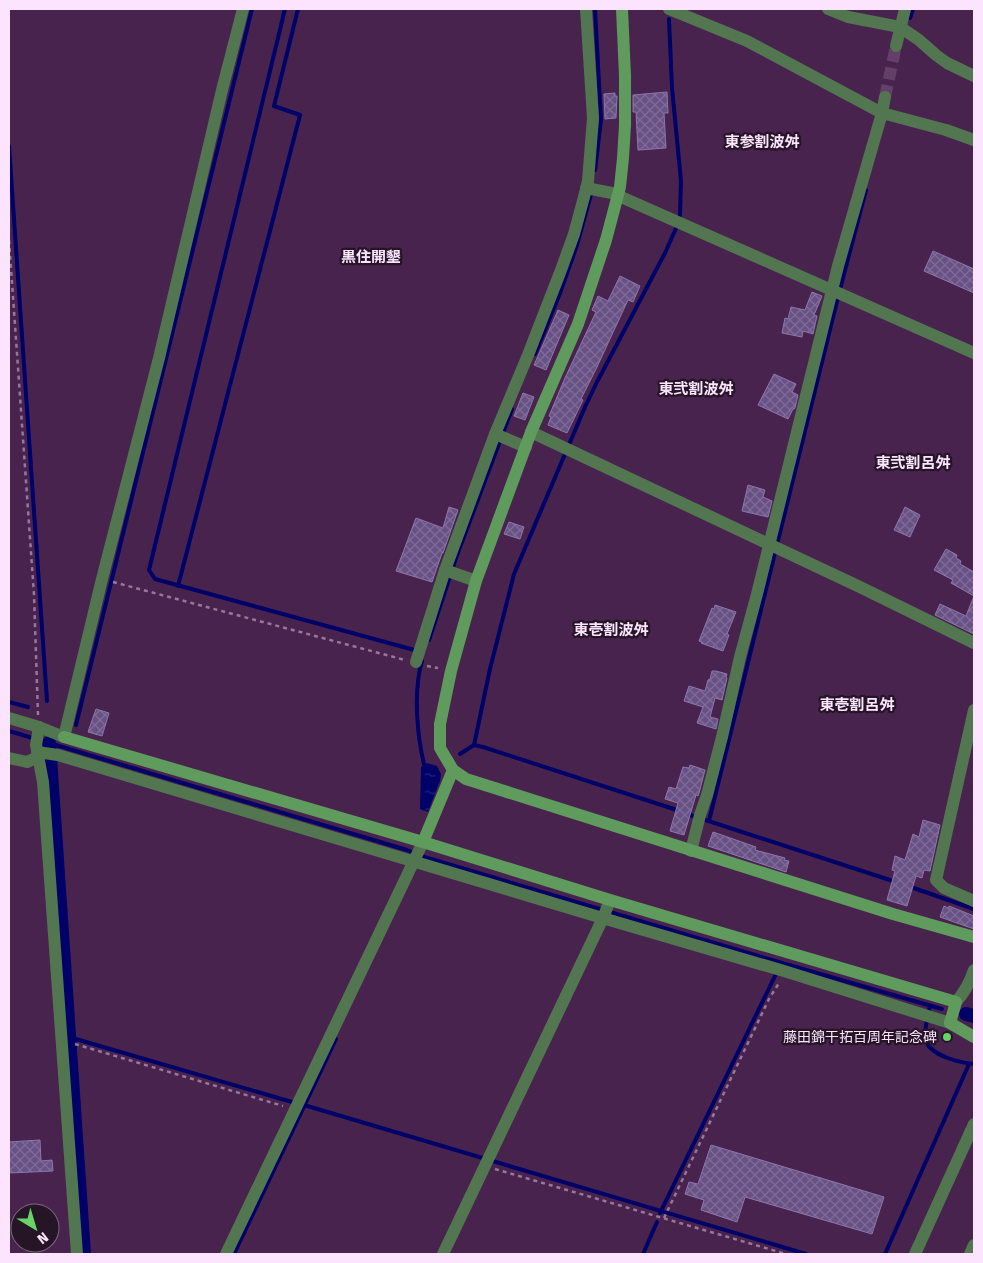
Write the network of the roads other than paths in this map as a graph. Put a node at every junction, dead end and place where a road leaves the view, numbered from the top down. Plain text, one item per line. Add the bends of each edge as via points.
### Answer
1 (243, 9) edge
2 (586, 9) edge
3 (622, 9) edge
4 (669, 9) edge
5 (828, 9) edge
6 (905, 9) edge
7 (900, 27) junction
8 (896, 46) tunnel mouth
9 (974, 76) edge
10 (885, 96) tunnel mouth
11 (882, 113) junction
12 (974, 140) edge
13 (591, 189) junction
14 (618, 196) junction
15 (835, 293) junction
16 (974, 353) edge
17 (531, 432) junction
18 (499, 436) junction
19 (526, 447) junction
20 (775, 547) junction
21 (449, 572) junction
22 (476, 581) junction
23 (974, 643) edge
24 (419, 655) road end
25 (974, 710) edge
26 (9, 718) edge
27 (64, 737) junction
28 (41, 746) junction
29 (9, 758) edge
30 (453, 770) junction
31 (691, 851) junction
32 (418, 853) junction
33 (974, 900) edge
34 (603, 912) junction
35 (974, 937) edge
36 (788, 963) junction
37 (974, 970) edge
38 (956, 1002) junction
39 (950, 1023) junction
40 (974, 1037) edge
41 (974, 1124) edge
42 (974, 1245) edge
43 (77, 1254) edge
44 (226, 1254) edge
45 (443, 1254) edge
46 (915, 1254) edge
47 (970, 1254) edge

1 - 27 street
2 - 13 street via 593,118
3 - 14 street via 624,125
4 - 11 street via 747,41
5 - 7 street via 848,17
6 - 7 street
7 - 8 street
7 - 9 street via 947,63
10 - 11 street
11 - 12 street
11 - 15 street via 841,257
13 - 14 street
13 - 18 street
14 - 15 street
14 - 17 street via 578,324
15 - 16 street
15 - 20 street
17 - 19 street
17 - 20 street
18 - 19 street
18 - 21 street
19 - 22 street
20 - 23 street
20 - 31 street via 740,657
21 - 22 street
21 - 24 street
22 - 30 street via 440,724 440,748
25 - 33 street via 936,880 944,888
26 - 28 street
27 - 28 street
27 - 32 street
28 - 29 street via 27,762
28 - 32 street via 58,755
28 - 43 street
30 - 31 street via 466,779
30 - 32 street
31 - 35 street
32 - 34 street
32 - 34 street
32 - 44 street
34 - 36 street
34 - 36 street
34 - 45 street
36 - 38 street
36 - 39 street
37 - 38 street via 964,993
38 - 39 street
39 - 40 street
41 - 46 street
42 - 47 street

